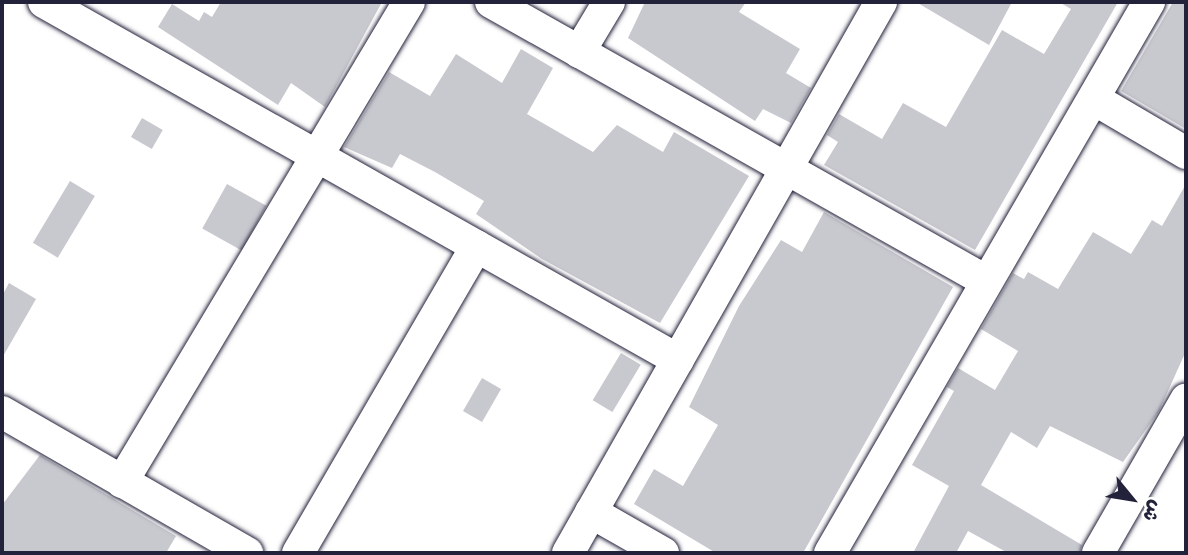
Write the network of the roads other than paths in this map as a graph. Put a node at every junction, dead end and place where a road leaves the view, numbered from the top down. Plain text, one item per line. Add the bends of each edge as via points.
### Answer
1 (44, 2) edge
2 (409, 2) edge
3 (491, 2) edge
4 (609, 2) edge
5 (881, 2) edge
6 (1149, 2) edge
7 (579, 52) junction
8 (1094, 99) junction
9 (1186, 153) edge
10 (316, 156) junction
11 (786, 168) junction
12 (477, 246) junction
13 (986, 281) junction
14 (677, 360) junction
15 (1186, 400) edge
16 (2, 412) edge
17 (122, 482) junction
18 (591, 512) junction
19 (247, 553) edge
20 (298, 553) edge
21 (568, 553) edge
22 (663, 553) edge
23 (830, 553) edge
24 (1098, 553) edge

1 - 10 street
2 - 10 street
3 - 7 street
4 - 7 street
5 - 11 street
6 - 8 street
7 - 11 street
8 - 9 street
8 - 13 street
10 - 12 street
10 - 17 street
11 - 13 street
11 - 14 street
12 - 14 street
12 - 20 street
13 - 23 street
14 - 18 street
15 - 24 street
16 - 17 street
17 - 19 street
18 - 21 street
18 - 22 street

